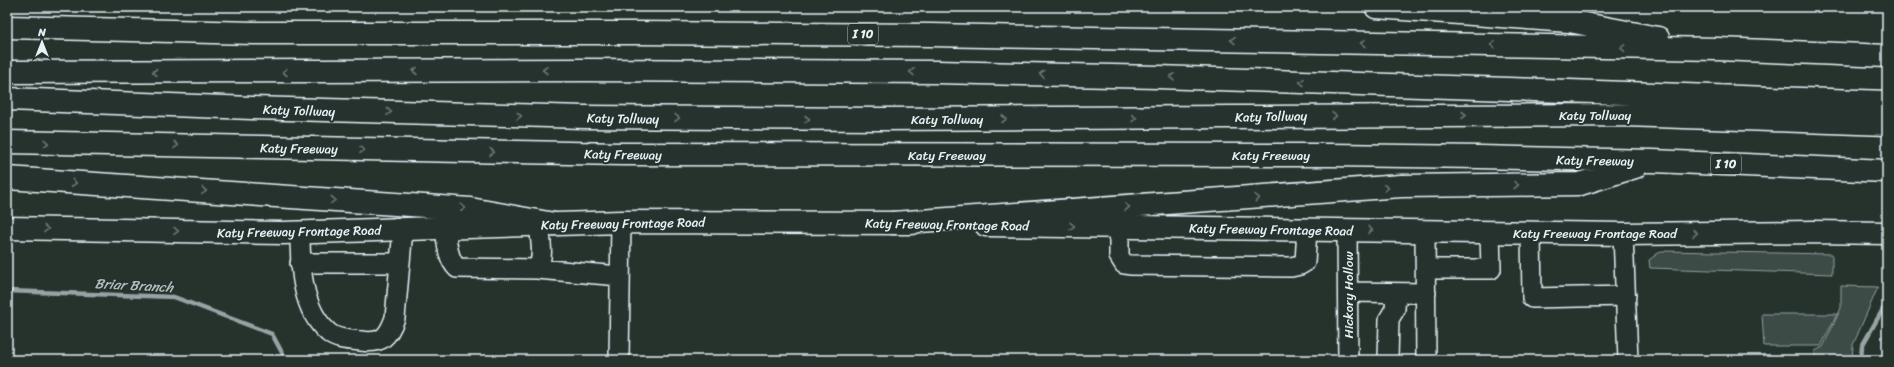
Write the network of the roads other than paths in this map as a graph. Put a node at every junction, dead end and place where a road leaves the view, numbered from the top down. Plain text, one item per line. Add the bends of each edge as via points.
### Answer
1 (1376, 7) edge
2 (7, 27) edge
3 (1718, 49) junction
4 (1887, 56) edge
5 (7, 72) edge
6 (7, 99) edge
7 (1887, 102) edge
8 (1887, 124) edge
9 (7, 142) edge
10 (1653, 161) junction
11 (1887, 171) edge
12 (7, 178) edge
13 (621, 222) junction
14 (893, 223) junction
15 (547, 224) junction
16 (1119, 227) junction
17 (7, 228) edge
18 (445, 228) junction
19 (403, 229) junction
20 (1307, 229) junction
21 (1347, 230) junction
22 (1425, 231) junction
23 (300, 232) junction
24 (1490, 232) junction
25 (1531, 233) junction
26 (1887, 233) edge
27 (1623, 234) junction
28 (300, 263) junction
29 (400, 263) junction
30 (537, 269) junction
31 (1426, 270) junction
32 (620, 276) junction
33 (1348, 292) junction
34 (1396, 293) junction
35 (1426, 293) junction
36 (1626, 296) junction
37 (619, 360) edge
38 (1348, 360) edge
39 (1388, 360) edge
40 (1426, 360) edge
41 (1628, 360) edge

1 - 3 main road via 1569,21
3 -> 2 main road, I 10 via 931,35 637,32 254,33
3 - 4 main road, I 10
7 -> 5 main road, Katy Tollway via 944,72
6 -> 8 main road, Katy Tollway via 591,117 889,119 1624,114
9 -> 10 main road, Katy Freeway / I 10 via 630,154 1331,155
10 - 11 main road, Katy Freeway / I 10
14 -> 10 main road via 1401,186 1580,184
12 -> 15 main road via 470,208
13 - 14 main road, Katy Freeway Frontage Road
13 - 15 main road, Katy Freeway Frontage Road
13 - 32 street
14 -> 16 main road, Katy Freeway Frontage Road
15 - 18 main road, Katy Freeway Frontage Road
15 - 30 street via 541,264
16 - 20 main road, Katy Freeway Frontage Road
16 - 20 street via 1119,256 1124,264 1291,267 1305,262
17 -> 23 main road, Katy Freeway Frontage Road
18 - 19 main road, Katy Freeway Frontage Road
18 - 30 street via 452,264 457,268
19 - 23 main road, Katy Freeway Frontage Road
19 - 29 street
20 - 21 main road, Katy Freeway Frontage Road
21 -> 22 main road, Katy Freeway Frontage Road
21 - 33 street, Hickory Hollow
22 - 24 main road, Katy Freeway Frontage Road
22 - 31 street
23 - 28 street
24 - 25 main road, Katy Freeway Frontage Road
24 - 31 street via 1491,270
25 - 27 main road, Katy Freeway Frontage Road
25 - 36 street via 1532,298
27 -> 26 main road, Katy Freeway Frontage Road
27 - 36 street
28 - 29 street
28 - 29 street via 305,295 318,322 330,334 346,340 369,342 383,339 395,318
30 - 32 street
31 - 35 street
32 - 37 street
33 - 34 street
33 - 38 street, Hickory Hollow
34 - 35 street
34 - 39 street via 1395,309 1389,319
35 - 40 street
36 - 41 street

